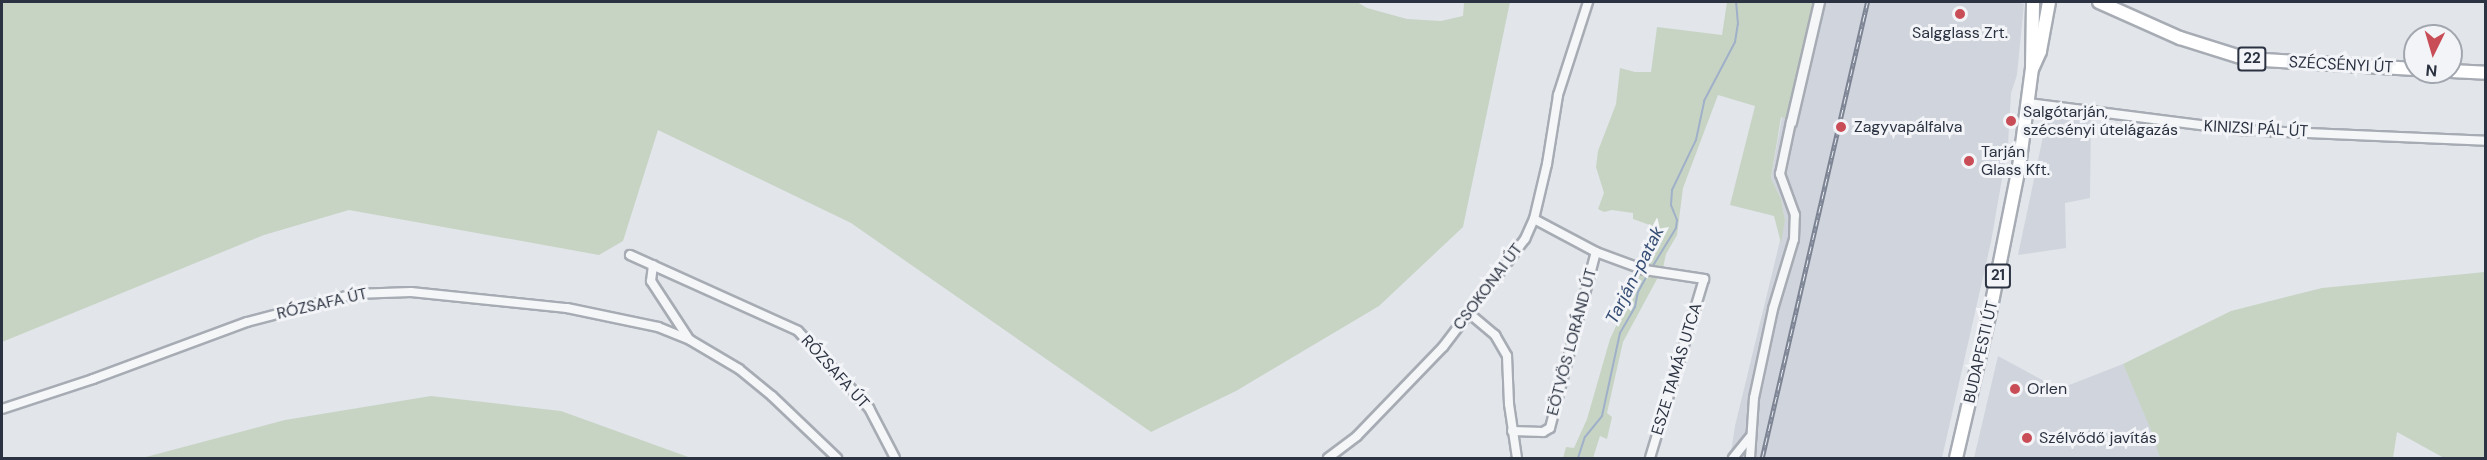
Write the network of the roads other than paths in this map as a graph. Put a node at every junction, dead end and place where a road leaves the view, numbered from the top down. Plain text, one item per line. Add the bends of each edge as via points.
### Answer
1 (1588, 2) edge
2 (1818, 2) edge
3 (2033, 2) edge
4 (2049, 2) edge
5 (2099, 2) edge
6 (2032, 68) junction
7 (2403, 68) edge
8 (2463, 72) edge
9 (2486, 73) edge
10 (2028, 103) junction
11 (1791, 122) joint
12 (2486, 141) edge
13 (1534, 219) junction
14 (1596, 252) junction
15 (630, 255) dead end
16 (653, 266) junction
17 (1470, 314) junction
18 (690, 340) junction
19 (2, 409) edge
20 (1512, 431) junction
21 (1751, 436) junction
22 (837, 459) edge
23 (895, 459) edge
24 (1328, 459) edge
25 (1517, 459) edge
26 (1650, 459) edge
27 (1733, 459) edge
28 (1750, 459) edge
29 (1956, 459) edge

1 - 13 street, CSOKONAI ÚT via 1558,96
2 - 11 street
3 - 6 main road, BUDAPESTI ÚT / 21
4 - 6 main road, BUDAPESTI ÚT / 21 via 2040,51
5 - 7 main road, SZÉCSÉNYI ÚT / 22 via 2180,38 2247,59
6 - 10 main road, BUDAPESTI ÚT / 21
8 - 9 main road
10 - 12 street, KINIZSI PÁL ÚT via 2239,130
10 - 29 main road, BUDAPESTI ÚT / 21 via 2003,251
11 - 21 street via 1780,174 1795,215 1794,239 1773,309 1754,398
13 - 14 street
13 - 17 street, CSOKONAI ÚT via 1516,253
14 - 20 street, EÖTVÖS LORÁND ÚT via 1550,428 1543,432
14 - 26 street, ESZE TAMÁS UTCA via 1649,272 1704,279
15 - 16 street, RÓZSAFA ÚT
16 - 18 street, RÓZSAFA ÚT via 651,281
16 - 23 street, RÓZSAFA ÚT via 798,332 869,408
17 - 20 street via 1495,335 1507,356
17 - 24 street, CSOKONAI ÚT via 1357,436
18 - 19 street, RÓZSAFA ÚT via 645,322 567,308 375,292 247,322
18 - 22 street, RÓZSAFA ÚT via 739,369
20 - 25 street
21 - 27 street
21 - 28 street

